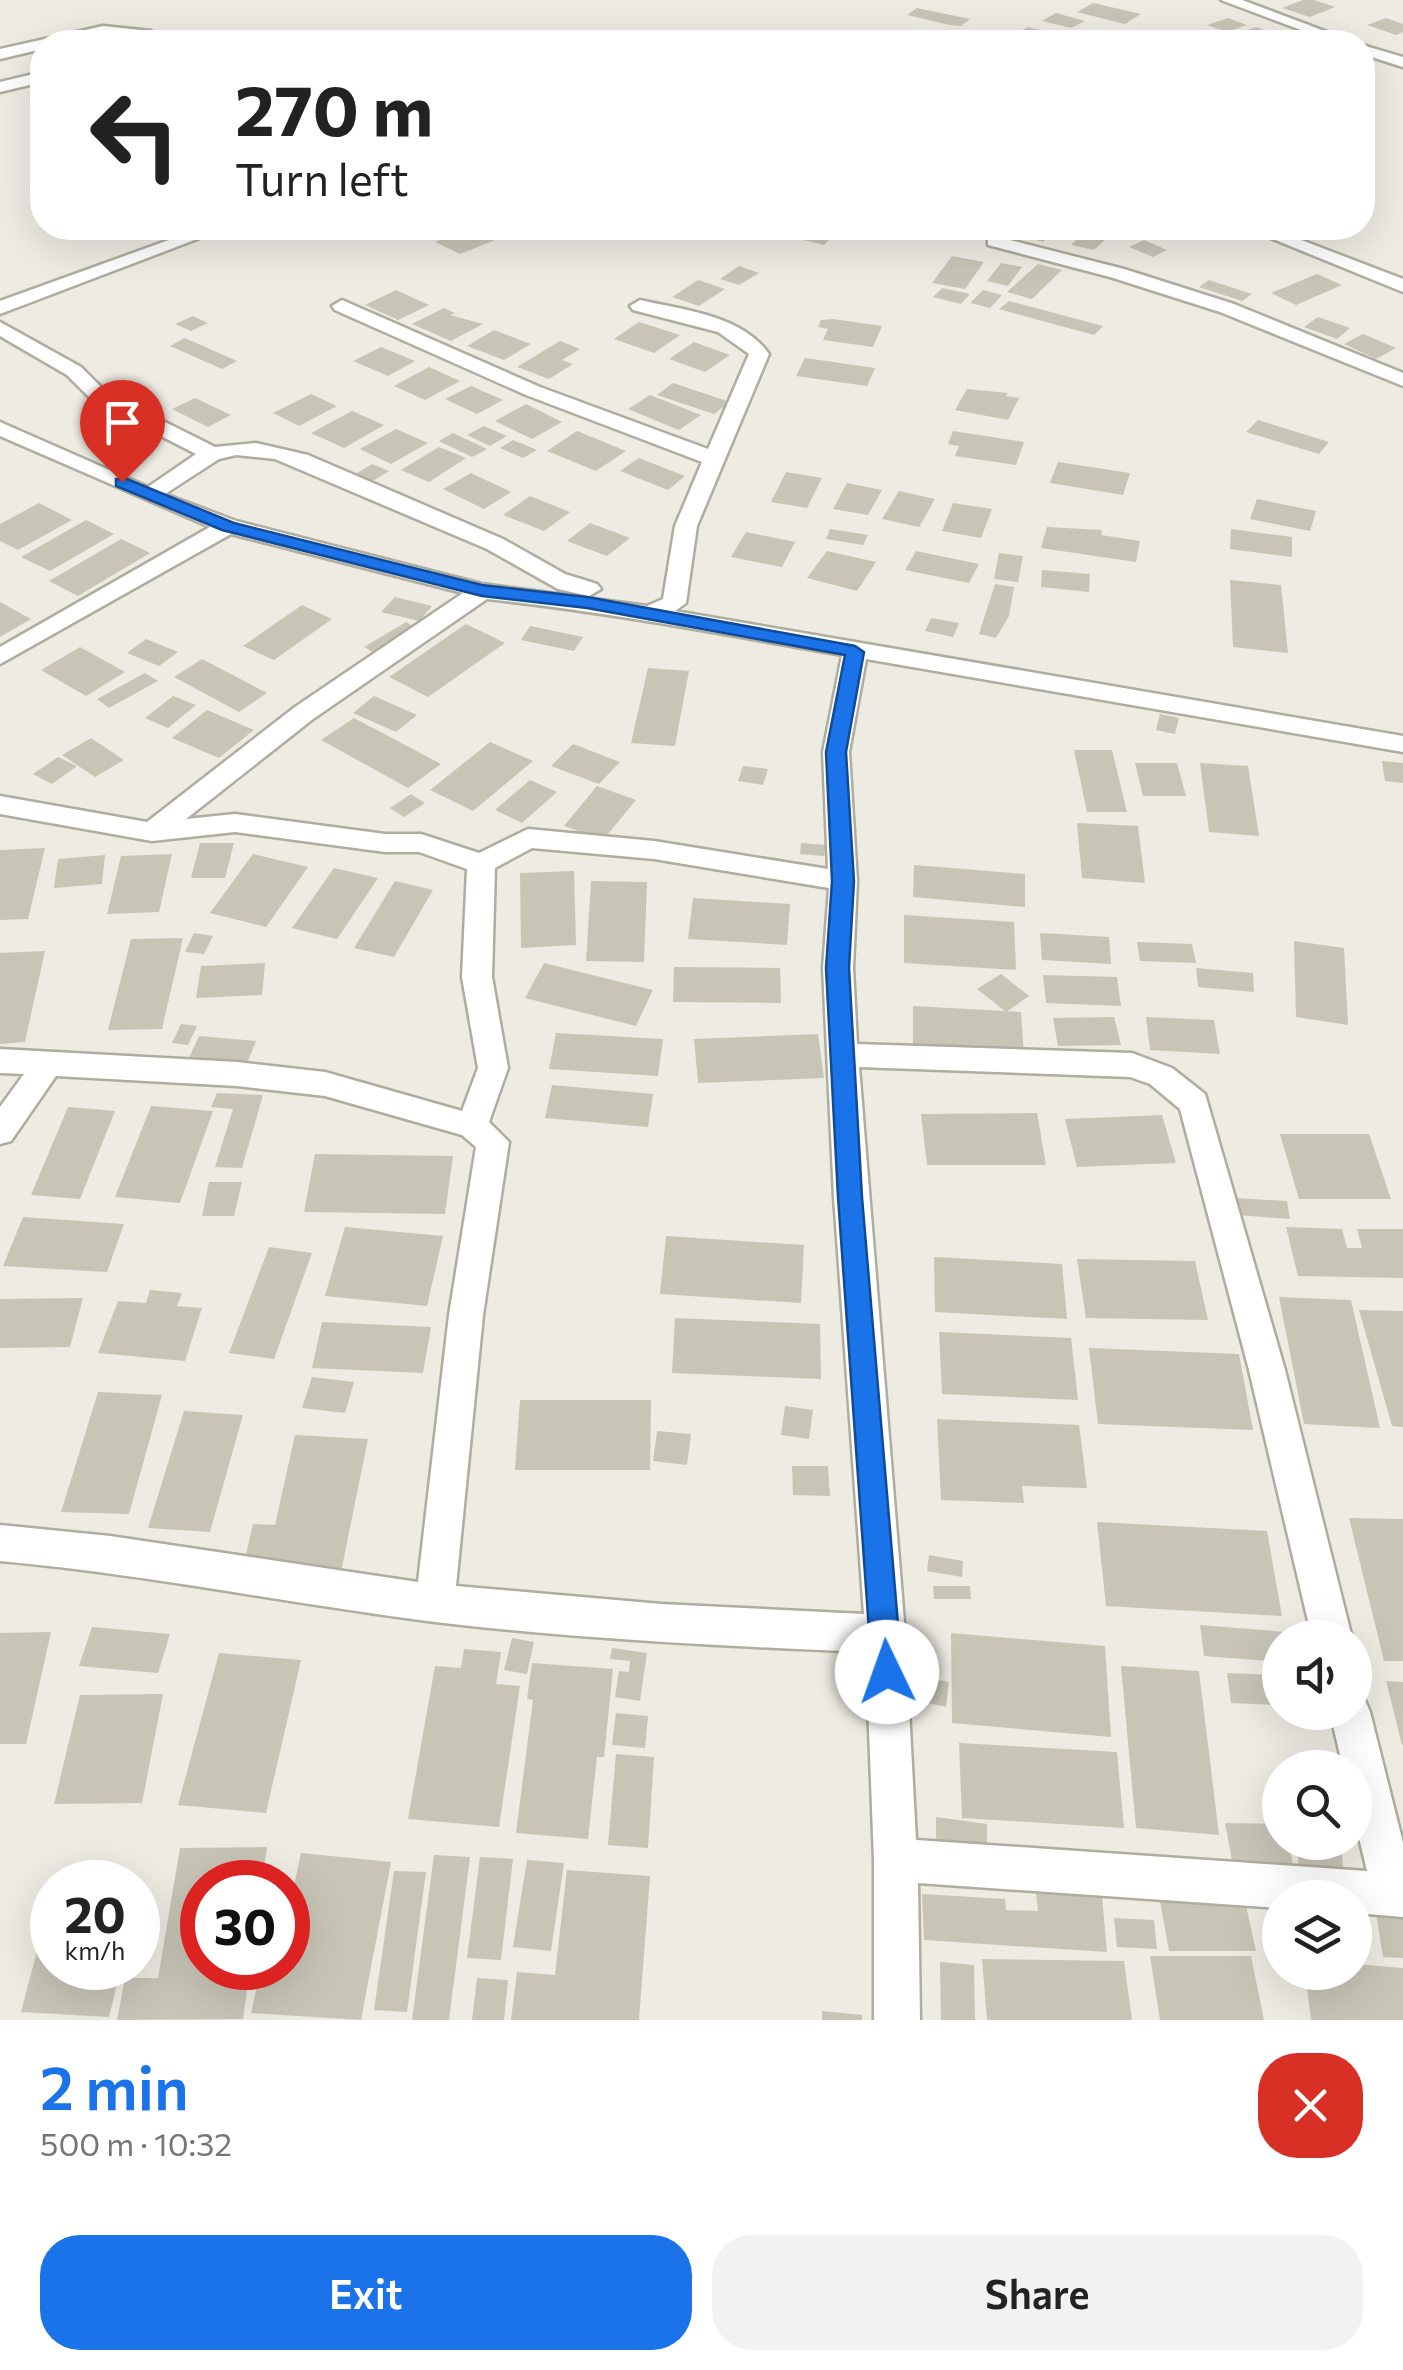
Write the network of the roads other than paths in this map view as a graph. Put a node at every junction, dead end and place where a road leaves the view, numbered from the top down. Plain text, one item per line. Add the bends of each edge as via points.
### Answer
1 (1228, 0) edge
2 (1312, 30) edge
3 (30, 48) edge
4 (1375, 52) edge
5 (0, 54) edge
6 (1403, 62) edge
7 (30, 80) edge
8 (0, 87) edge
9 (184, 240) edge
10 (1286, 240) edge
11 (994, 241) dead end
12 (1403, 286) edge
13 (342, 306) dead end
14 (640, 306) dead end
15 (0, 308) edge
16 (0, 328) edge
17 (1403, 380) edge
18 (0, 428) edge
19 (213, 454) junction
20 (714, 459) junction
21 (150, 496) junction
22 (228, 526) junction
23 (482, 591) junction
24 (674, 603) junction
25 (644, 616) junction
26 (855, 652) junction
27 (0, 658) edge
28 (1403, 744) edge
29 (0, 805) edge
30 (152, 832) junction
31 (481, 864) junction
32 (843, 881) junction
33 (845, 1055) junction
34 (0, 1061) edge
35 (49, 1062) junction
36 (472, 1126) junction
37 (0, 1132) edge
38 (0, 1543) edge
39 (435, 1603) junction
40 (1328, 1620) edge
41 (886, 1634) junction
42 (1355, 1730) edge
43 (896, 1860) junction
44 (1398, 1894) edge
45 (897, 2020) edge

1 - 2 street
3 - 5 street
4 - 6 street
7 - 8 street
9 - 15 street
10 - 12 street
11 - 17 street via 1227,308
13 - 20 street via 533,390
14 - 20 street via 720,327 757,347
16 - 19 street via 74,371 100,397
18 - 21 street
19 - 21 street
19 - 24 street via 250,449 306,463 504,549 574,588
20 - 24 street via 686,526
21 - 22 street
22 - 23 street
22 - 27 street
23 - 25 street
23 - 30 street via 304,712
24 - 25 street
25 - 26 street
26 - 28 street
26 - 32 street via 836,752
29 - 30 street
30 - 31 street via 235,822 385,844 421,843
31 - 32 street via 528,838 654,850
31 - 36 street via 477,977 493,1068
32 - 33 street via 838,968
33 - 40 street via 1132,1065 1162,1076 1194,1102
33 - 41 street via 850,1197
34 - 35 street
35 - 36 street via 325,1084
35 - 37 street
36 - 39 street via 493,1142 466,1315
38 - 39 street via 75,1548
39 - 41 street via 669,1626
41 - 43 street
42 - 44 street
43 - 44 street
43 - 45 street

